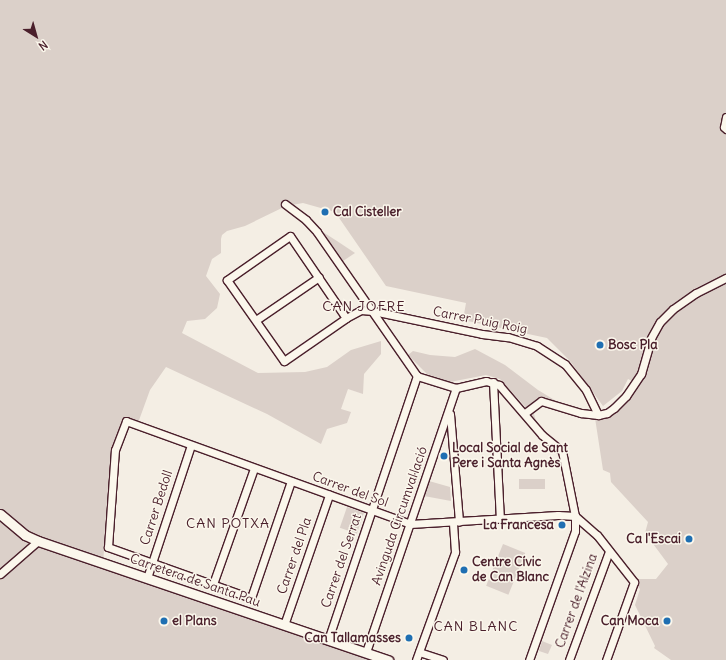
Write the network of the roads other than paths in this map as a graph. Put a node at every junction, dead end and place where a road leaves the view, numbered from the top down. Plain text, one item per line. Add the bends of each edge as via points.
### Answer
1 (726, 117) edge
2 (726, 129) edge
3 (285, 204) dead end
4 (319, 277) junction
5 (726, 278) edge
6 (373, 311) junction
7 (346, 318) junction
8 (256, 320) junction
9 (417, 376) junction
10 (493, 382) junction
11 (456, 388) junction
12 (450, 412) junction
13 (525, 413) junction
14 (598, 415) junction
15 (191, 446) junction
16 (254, 468) junction
17 (291, 481) junction
18 (329, 495) junction
19 (372, 511) junction
20 (0, 514) edge
21 (575, 516) junction
22 (500, 519) junction
23 (456, 522) junction
24 (410, 524) junction
25 (38, 541) junction
26 (609, 551) junction
27 (152, 562) junction
28 (0, 574) edge
29 (147, 578) junction
30 (213, 584) junction
31 (284, 625) junction
32 (328, 640) junction
33 (366, 652) junction
34 (419, 652) junction
35 (388, 660) edge
36 (416, 660) edge
37 (442, 660) edge
38 (529, 660) edge
39 (569, 660) edge
40 (606, 660) edge

1 - 2 street
3 - 6 street via 317,232
4 - 7 street
4 - 8 street
4 - 8 street via 290,236 227,280
5 - 14 street via 690,297 660,322 651,338 642,374 614,408
6 - 7 street, Carrer Puig Roig via 361,310
6 - 9 street
6 - 14 street, Carrer Puig Roig via 508,337 537,346 565,364 586,390
7 - 8 street, Carrer Puig Roig via 284,361
9 - 11 street
9 - 19 street, Carrer del Serrat
10 - 11 street via 486,381
10 - 13 street via 505,390
10 - 22 street
11 - 12 street, Avinguda Circumval·lació
12 - 23 street
12 - 24 street, Avinguda Circumval·lació
13 - 14 street via 541,401 581,414
13 - 21 street via 542,435 562,451
15 - 16 street, Carrer del Sol
15 - 27 street, Carrer Bedoll
15 - 27 street, Carrer del Sol via 126,421 115,450 108,547
16 - 17 street, Carrer del Sol
16 - 30 street
17 - 18 street, Carrer del Sol
17 - 30 street via 251,598
18 - 19 street, Carrer del Sol
18 - 31 street, Carrer del Pla
19 - 24 street, Carrer del Sol
19 - 32 street, Carrer del Serrat
20 - 25 main road, Carretera de Santa Pau via 25,535
21 - 22 street, Carrer del Sol
21 - 26 street via 597,535
21 - 38 street via 575,531
22 - 23 street, Carrer del Sol
23 - 24 street, Carrer del Sol
23 - 34 street via 455,552
24 - 33 street, Avinguda Circumval·lació
25 - 28 street
25 - 29 main road, Carretera de Santa Pau
26 - 39 street, Carrer de l'Alzina
26 - 40 street via 634,582
27 - 29 street, Carrer Bedoll
27 - 30 street
29 - 31 main road, Carretera de Santa Pau
31 - 32 main road, Carretera de Santa Pau
32 - 33 main road, Carretera de Santa Pau
33 - 35 main road, Carretera de Santa Pau
34 - 36 street
34 - 37 street

